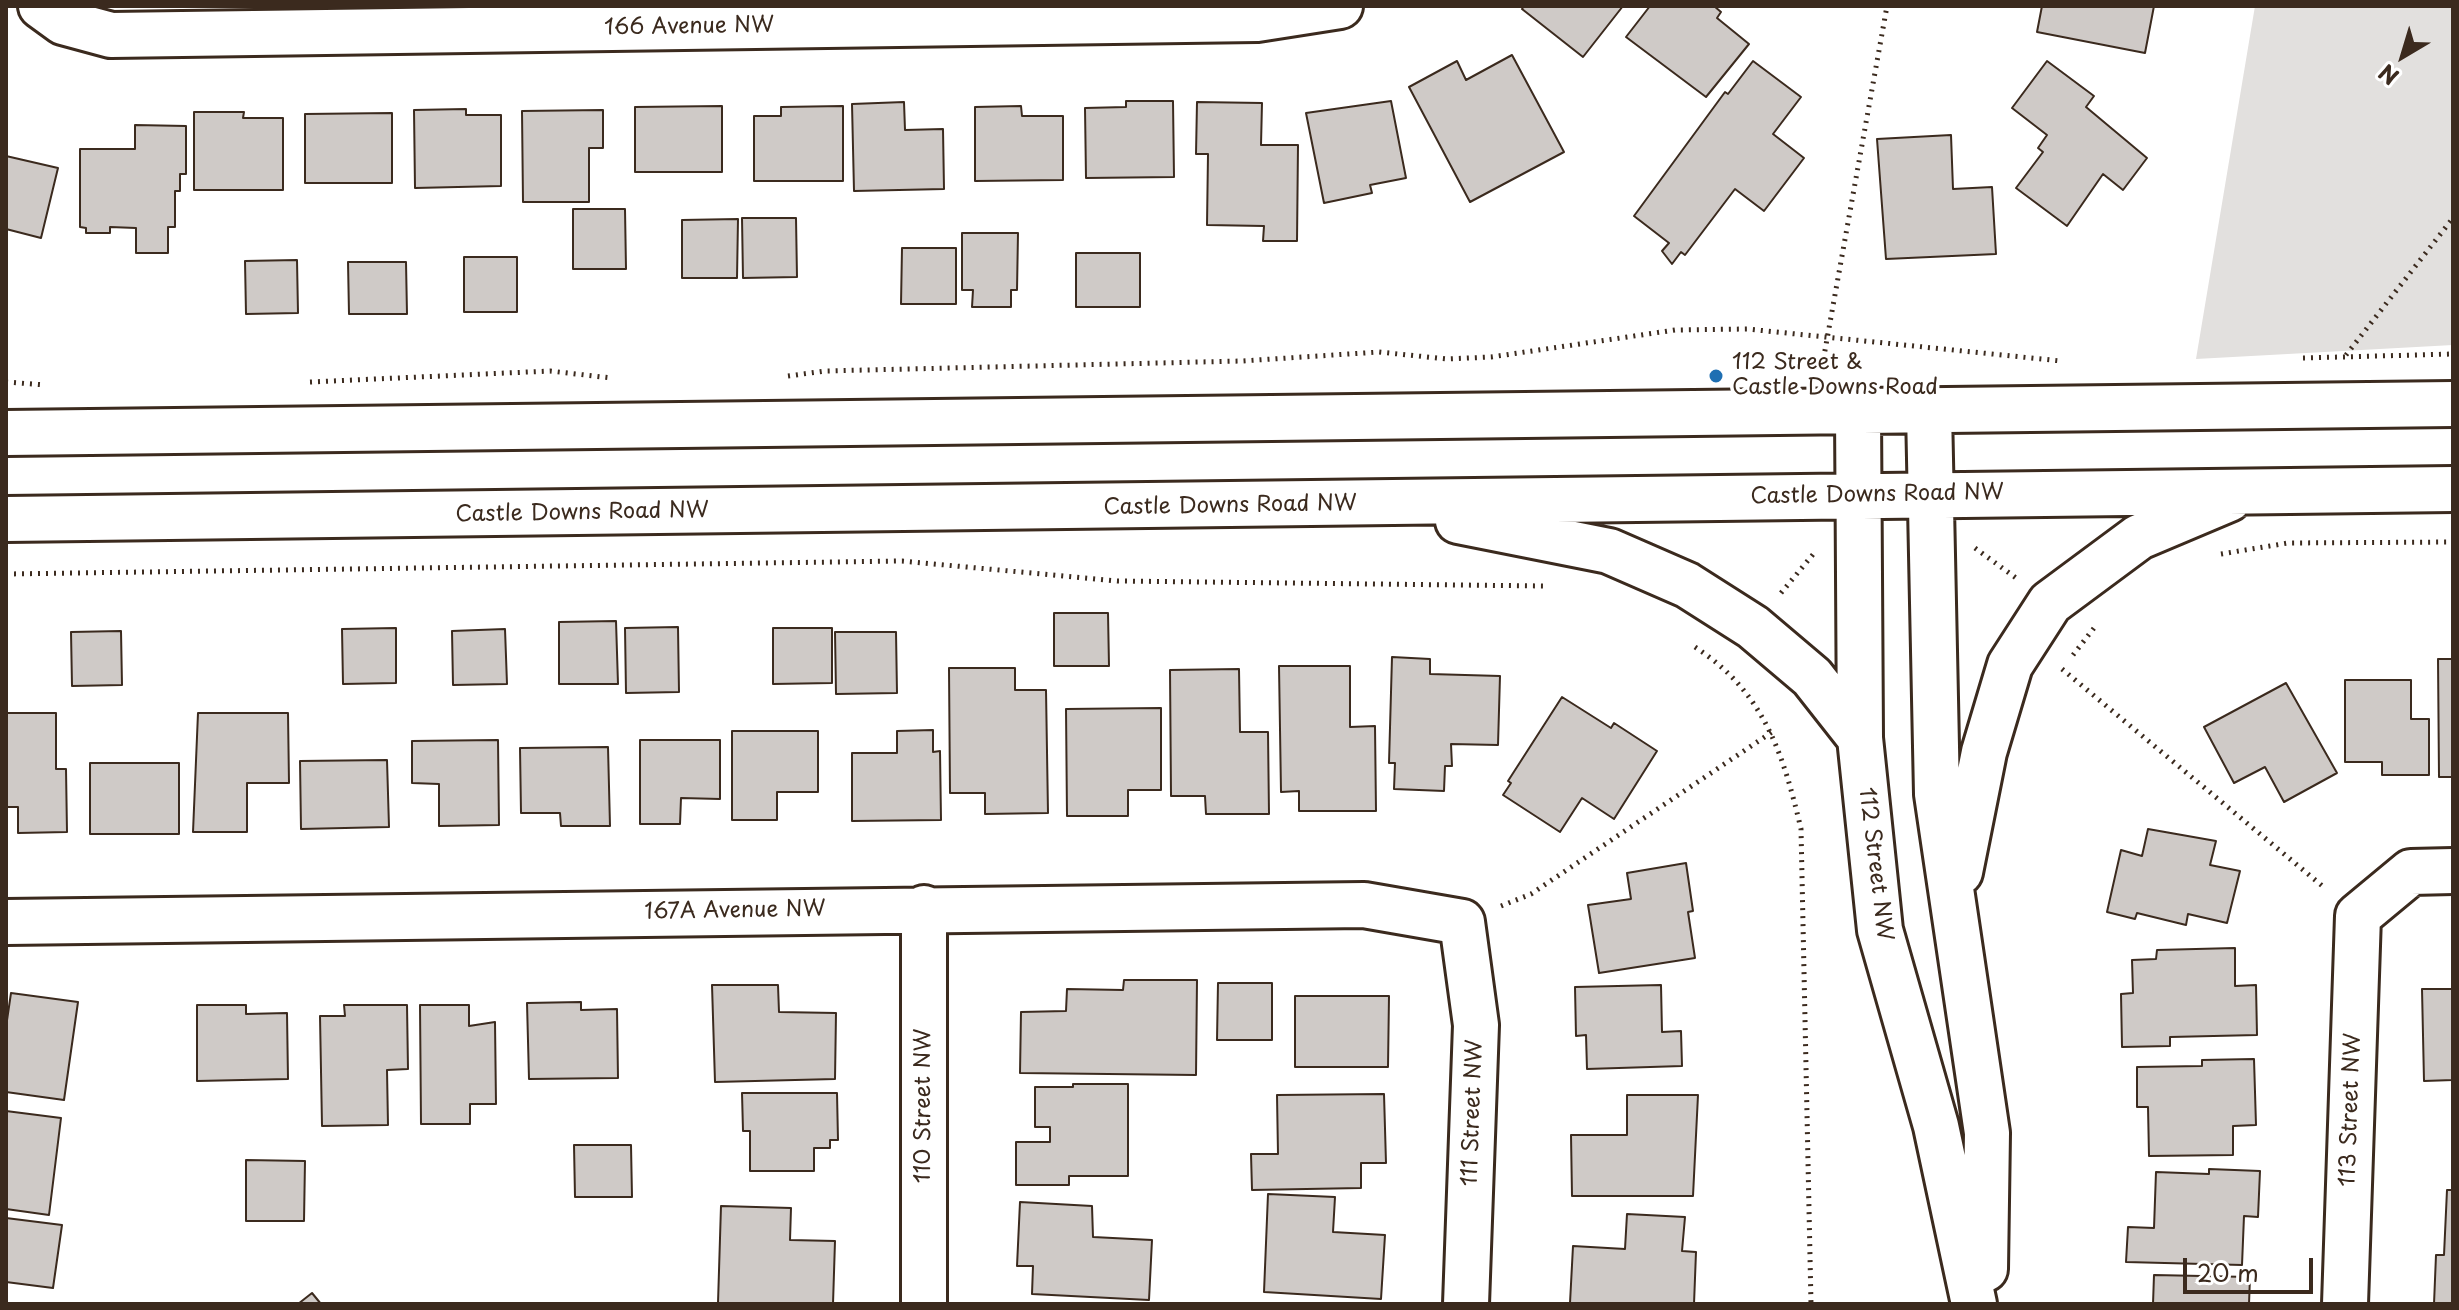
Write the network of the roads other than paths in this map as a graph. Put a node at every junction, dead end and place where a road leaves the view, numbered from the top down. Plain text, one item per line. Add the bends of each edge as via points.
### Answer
1 (1340, 6) edge
2 (42, 7) edge
3 (2453, 404) edge
4 (1929, 411) junction
5 (1858, 412) junction
6 (6, 433) edge
7 (2453, 489) edge
8 (2246, 492) junction
9 (1931, 493) junction
10 (1859, 494) junction
11 (1373, 504) junction
12 (6, 519) edge
13 (1860, 738) junction
14 (2453, 871) edge
15 (1955, 900) junction
16 (924, 908) junction
17 (6, 922) edge
18 (1462, 922) joint
19 (924, 1304) edge
20 (1466, 1304) edge
21 (1974, 1304) edge
22 (1984, 1304) edge
23 (2345, 1304) edge

1 - 2 main road, 166 Avenue NW via 1257,19 111,35 84,30
3 - 4 main road
4 - 5 main road
4 - 9 main road
5 - 6 main road
5 - 10 main road, 112 Street NW
7 - 8 main road, Castle Downs Road NW
8 - 9 main road, Castle Downs Road NW
8 - 15 main road via 2139,537 2050,603 2010,665 1984,752
9 - 10 main road, Castle Downs Road NW
9 - 15 main road via 1937,794
10 - 11 main road, Castle Downs Road NW
10 - 13 main road, 112 Street NW
11 - 12 main road, Castle Downs Road NW
11 - 13 main road via 1609,551 1687,585 1753,627 1812,677
13 - 21 main road, 112 Street NW via 1880,930 1936,1126
14 - 23 main road, 113 Street NW via 2411,872 2358,916
15 - 22 main road via 1987,1133
16 - 17 main road, 167A Avenue NW
16 - 18 main road, 167A Avenue NW via 1364,905
16 - 19 main road, 110 Street NW
18 - 20 main road, 111 Street NW via 1476,1025

